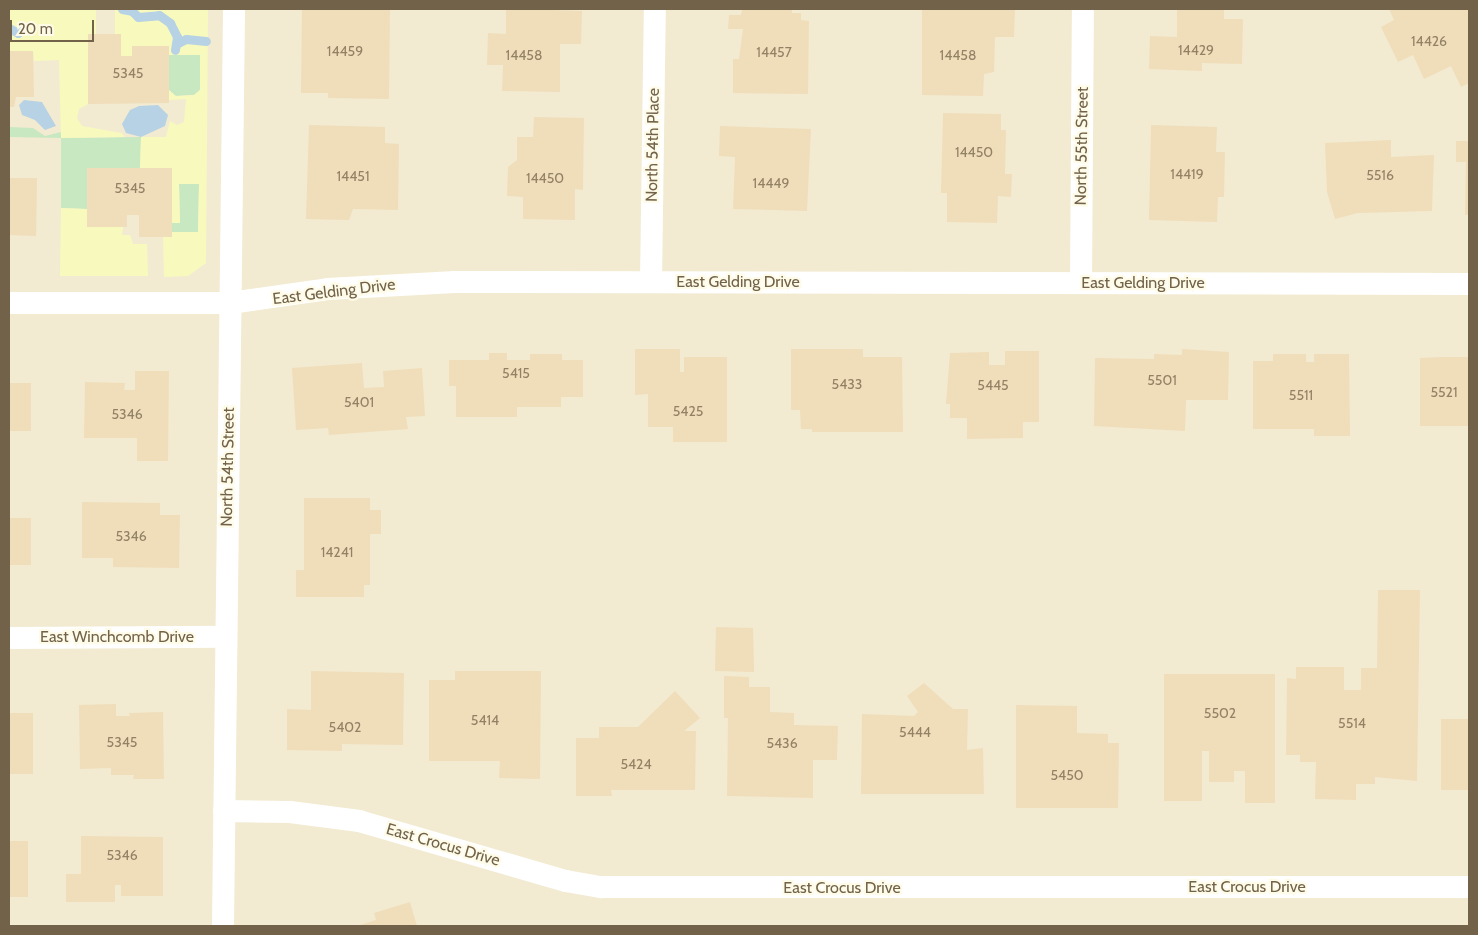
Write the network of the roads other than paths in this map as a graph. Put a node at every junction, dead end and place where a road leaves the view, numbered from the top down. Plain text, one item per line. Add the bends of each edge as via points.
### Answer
1 (234, 9) edge
2 (655, 9) edge
3 (1083, 9) edge
4 (651, 282) junction
5 (1081, 283) junction
6 (1469, 284) edge
7 (9, 303) edge
8 (230, 303) junction
9 (226, 637) junction
10 (9, 638) edge
11 (224, 811) junction
12 (1469, 887) edge
13 (223, 926) edge

1 - 8 street, North 54th Street
2 - 4 street, North 54th Place
3 - 5 street, North 55th Street
4 - 5 street, East Gelding Drive
4 - 8 street, East Gelding Drive via 389,284
5 - 6 street, East Gelding Drive
7 - 8 street, East Gelding Drive
8 - 9 street, North 54th Street
9 - 10 street, East Winchcomb Drive
9 - 11 street, North 54th Street
11 - 12 street, East Crocus Drive via 290,812 360,821 566,881 601,886
11 - 13 street, North 54th Street

